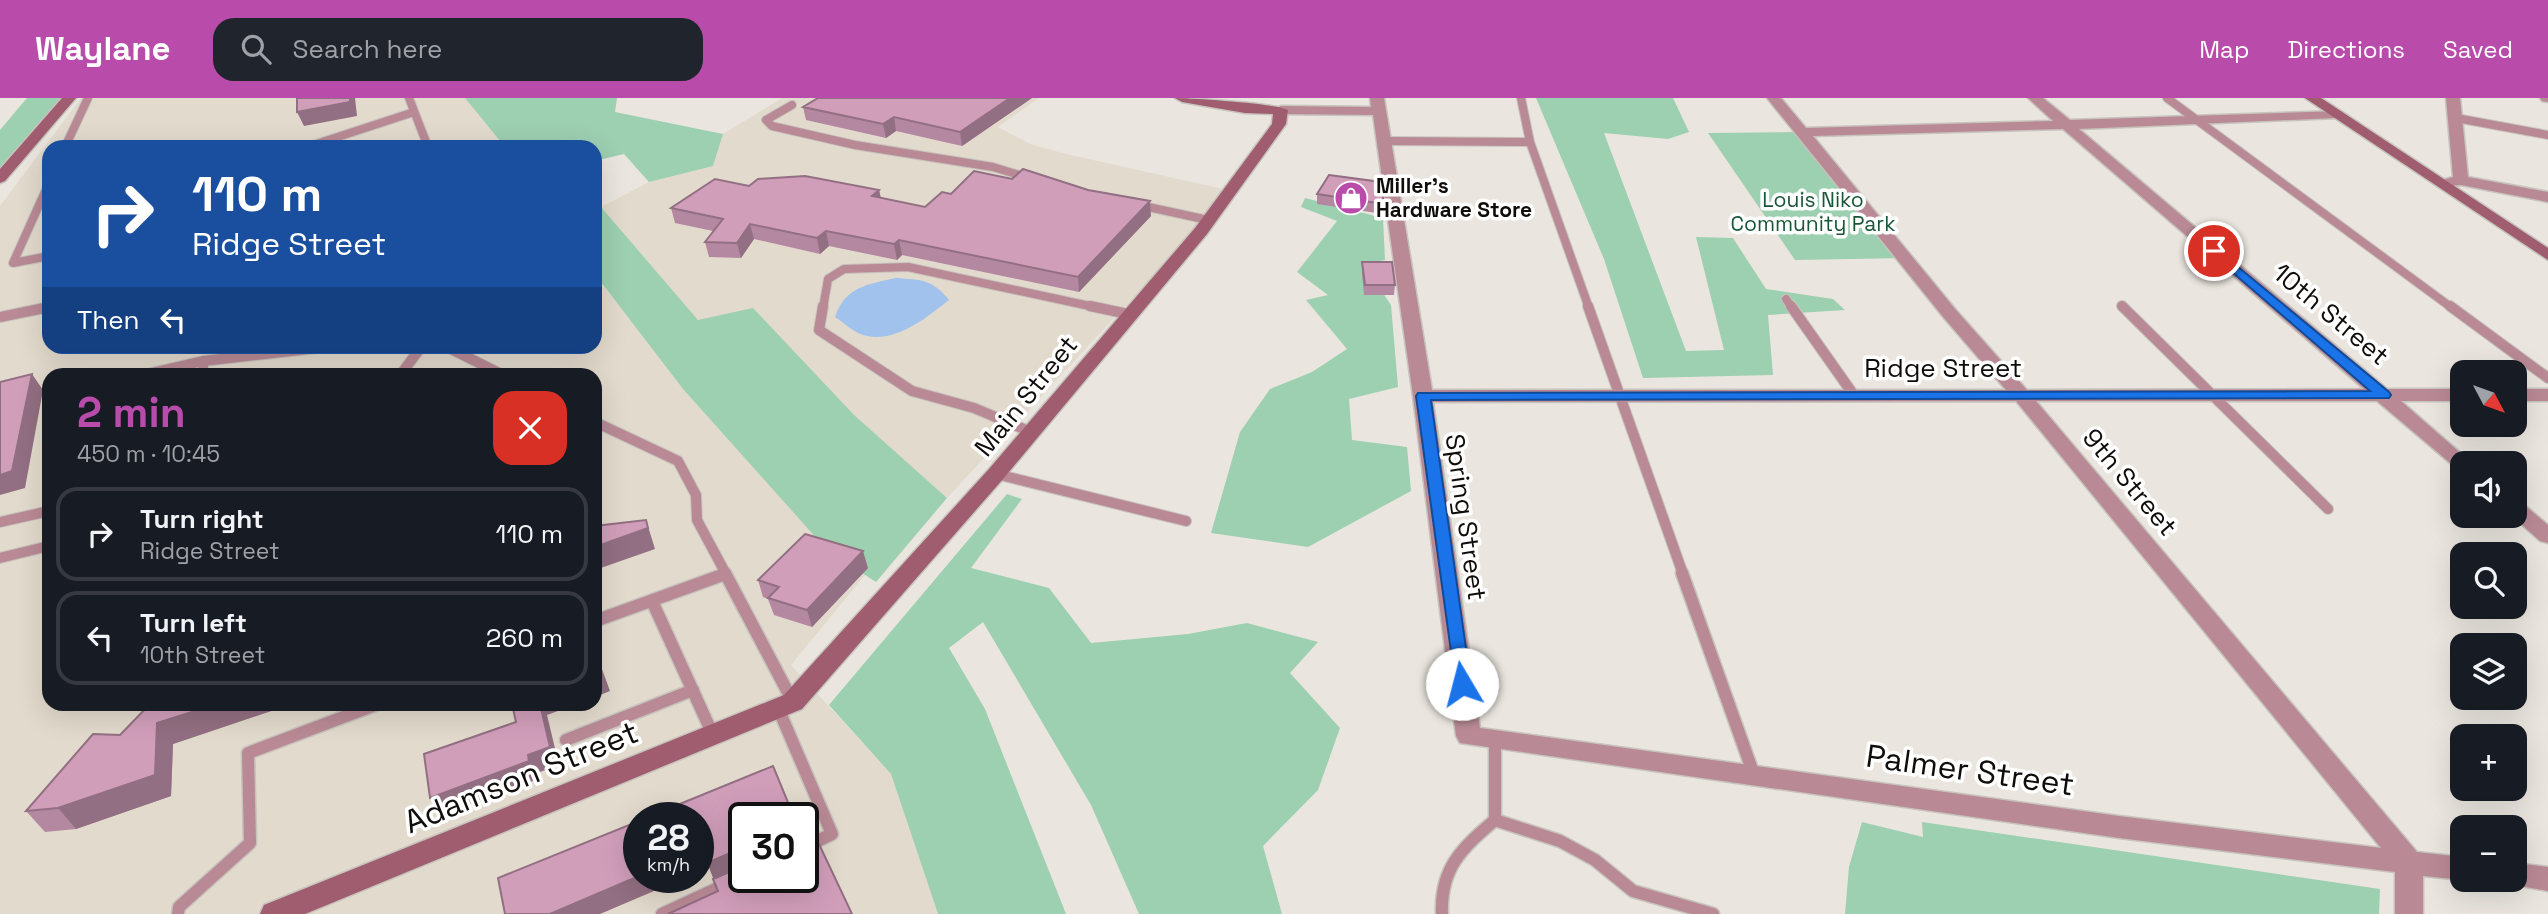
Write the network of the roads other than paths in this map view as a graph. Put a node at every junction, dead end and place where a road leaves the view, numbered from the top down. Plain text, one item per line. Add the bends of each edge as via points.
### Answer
1 (69, 98) edge
2 (88, 98) edge
3 (409, 98) edge
4 (1182, 98) edge
5 (1521, 98) edge
6 (1774, 98) edge
7 (2035, 98) edge
8 (2167, 98) edge
9 (2312, 98) edge
10 (2453, 98) edge
11 (1378, 104) edge
12 (792, 105) dead end
13 (1281, 110) junction
14 (414, 112) junction
15 (2336, 114) junction
16 (2456, 118) junction
17 (2198, 121) junction
18 (2066, 124) junction
19 (1802, 132) junction
20 (2548, 135) edge
21 (68, 140) edge
22 (328, 140) edge
23 (425, 140) edge
24 (1385, 141) junction
25 (1530, 142) junction
26 (0, 178) edge
27 (2461, 180) junction
28 (1044, 183) edge
29 (2444, 184) junction
30 (2548, 197) edge
31 (42, 199) edge
32 (1134, 204) edge
33 (1208, 220) junction
34 (2548, 255) edge
35 (42, 257) edge
36 (1786, 299) dead end
37 (2122, 306) dead end
38 (42, 308) edge
39 (1128, 314) junction
40 (0, 317) edge
41 (264, 354) edge
42 (461, 354) edge
43 (202, 361) junction
44 (173, 368) edge
45 (203, 368) edge
46 (489, 368) edge
47 (2548, 378) edge
48 (1620, 394) junction
49 (1853, 394) junction
50 (2211, 394) junction
51 (2021, 395) junction
52 (2384, 395) junction
53 (2450, 395) edge
54 (2527, 395) edge
55 (2548, 395) edge
56 (1423, 396) junction
57 (602, 425) edge
58 (1031, 432) junction
59 (2450, 453) edge
60 (996, 474) junction
61 (2328, 509) dead end
62 (42, 513) edge
63 (2527, 518) edge
64 (1186, 521) dead end
65 (0, 523) edge
66 (2548, 536) edge
67 (42, 548) edge
68 (0, 558) edge
69 (725, 574) junction
70 (652, 601) junction
71 (602, 619) edge
72 (693, 690) junction
73 (786, 705) junction
74 (359, 711) edge
75 (713, 735) junction
76 (1482, 738) junction
77 (566, 740) dead end
78 (1754, 775) junction
79 (1495, 820) junction
80 (819, 840) edge
81 (2409, 862) junction
82 (2450, 867) edge
83 (2527, 876) edge
84 (2548, 879) edge
85 (728, 883) edge
86 (178, 914) edge
87 (274, 914) edge
88 (662, 914) edge
89 (1441, 914) edge
90 (1713, 914) edge
91 (2409, 914) edge

1 - 26 street
2 - 21 lane
3 - 14 lane
4 - 13 street
5 - 25 lane
6 - 19 street, 9th Street
7 - 18 street, 10th Street
8 - 17 lane
9 - 15 street
10 - 16 street
11 - 13 street
11 - 24 street, Spring Street
12 - 28 lane via 766,120 772,126 855,145 993,167
13 - 33 street, Main Street via 1279,124
14 - 22 lane
14 - 23 lane
15 - 17 street
15 - 29 street
16 - 20 lane
16 - 27 street
17 - 18 street
17 - 47 lane
18 - 19 street
18 - 52 street, 10th Street
19 - 51 street, 9th Street
24 - 25 lane
24 - 56 street, Spring Street
25 - 48 lane
27 - 29 street
27 - 30 street
29 - 34 street
31 - 35 lane via 13,263
32 - 33 lane
33 - 39 street, Main Street
36 - 49 lane
37 - 50 lane
38 - 40 lane
39 - 58 street, Main Street
39 - 58 lane via 908,267 844,269 828,279 819,330 912,391 974,408
41 - 43 lane
42 - 46 lane
43 - 44 lane
43 - 45 lane
48 - 49 street, Ridge Street
48 - 56 street, Ridge Street
48 - 78 lane
49 - 51 street, Ridge Street
50 - 51 street, Ridge Street
50 - 52 street, Ridge Street
50 - 61 lane
51 - 81 street, 9th Street
52 - 53 street, Ridge Street
52 - 59 street, 10th Street
54 - 55 street
56 - 76 street, Spring Street
57 - 69 lane via 678,461 696,495 696,520
58 - 60 street, Main Street
60 - 64 lane
60 - 73 street, Main Street
62 - 65 lane
63 - 66 street
67 - 68 lane
69 - 70 lane
69 - 73 lane
70 - 71 lane
70 - 72 lane
72 - 75 lane
72 - 77 lane
73 - 75 street, Adamson Street
73 - 80 lane via 832,834
74 - 86 lane via 248,753 250,843 180,907
75 - 87 street, Adamson Street
76 - 78 street, Palmer Street
76 - 79 lane
78 - 81 street, Palmer Street
79 - 89 lane via 1458,851 1439,894
79 - 90 lane via 1560,841 1595,860 1633,891
81 - 82 street, Palmer Street
81 - 91 street
83 - 84 street
85 - 88 lane

